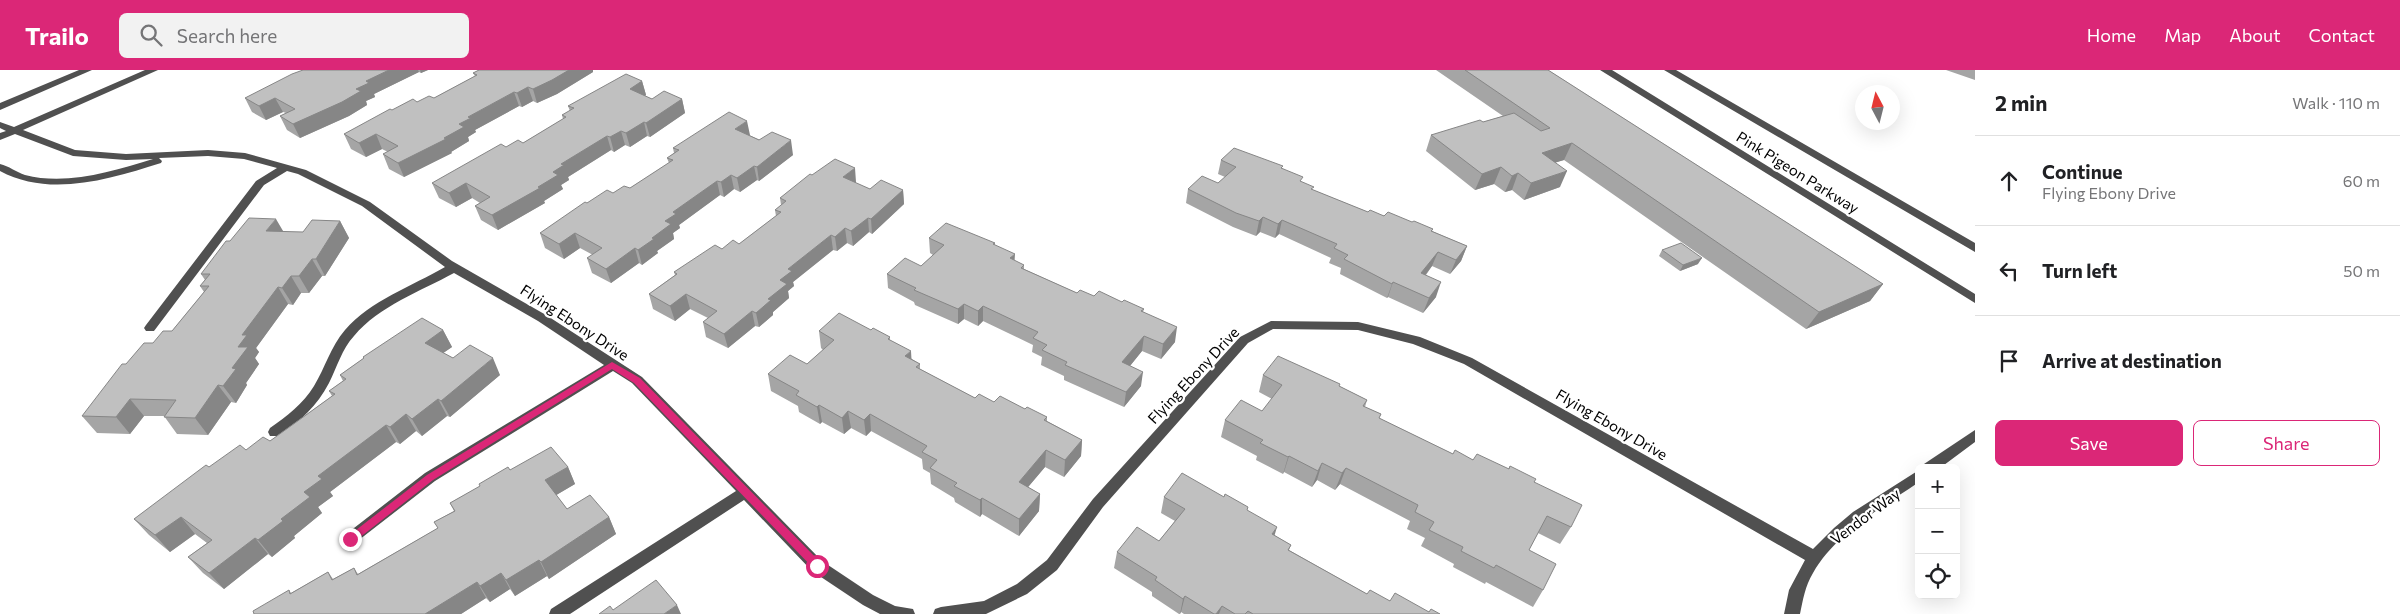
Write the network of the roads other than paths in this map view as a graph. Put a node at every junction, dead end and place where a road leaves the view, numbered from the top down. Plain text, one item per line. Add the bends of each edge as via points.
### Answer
1 (87, 70) edge
2 (153, 70) edge
3 (1605, 70) edge
4 (1669, 70) edge
5 (0, 107) edge
6 (0, 124) edge
7 (14, 131) junction
8 (0, 137) edge
9 (171, 156) junction
10 (0, 167) edge
11 (287, 167) junction
12 (1975, 248) edge
13 (455, 268) junction
14 (1975, 299) edge
15 (150, 328) dead end
16 (612, 365) junction
17 (275, 432) dead end
18 (1975, 435) edge
19 (1935, 464) edge
20 (1915, 478) edge
21 (746, 492) junction
22 (350, 539) dead end
23 (1814, 557) junction
24 (557, 614) edge
25 (897, 614) edge
26 (941, 614) edge
27 (1792, 614) edge

1 - 5 street
2 - 7 street
3 - 14 street, Pink Pigeon Parkway
4 - 12 street, Pink Pigeon Parkway
6 - 7 street, Flying Ebony Drive
7 - 8 street
7 - 9 street, Flying Ebony Drive via 73,153
9 - 10 street, Flying Ebony Drive via 95,177 47,181 23,178
9 - 11 street, Flying Ebony Drive via 208,153 245,156
11 - 13 street, Flying Ebony Drive via 366,204
11 - 15 street via 260,183
13 - 16 street, Flying Ebony Drive via 542,318
13 - 17 street via 365,320 351,332 339,347 313,398 296,418
16 - 21 street, Flying Ebony Drive via 637,380
16 - 22 street via 430,477
18 - 19 street
20 - 23 street, Vendor Way via 1838,533
21 - 24 street
21 - 25 street, Flying Ebony Drive via 817,566 868,600
23 - 26 street, Flying Ebony Drive via 1468,361 1416,340 1358,326 1271,325 1244,340 1098,503 1052,565 1022,589 986,607
23 - 27 street, Vendor Way via 1793,601

